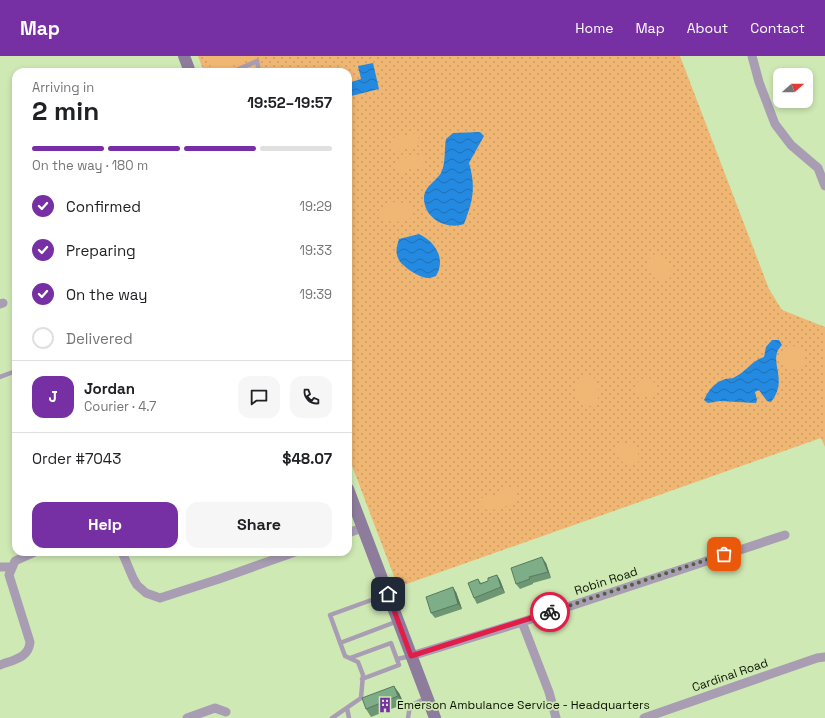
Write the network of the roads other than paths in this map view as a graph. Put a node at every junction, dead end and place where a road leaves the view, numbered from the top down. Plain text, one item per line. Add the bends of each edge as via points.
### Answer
1 (184, 56) edge
2 (752, 56) edge
3 (188, 68) edge
4 (241, 68) edge
5 (258, 68) edge
6 (822, 171) edge
7 (825, 186) edge
8 (12, 372) edge
9 (0, 377) edge
10 (352, 500) edge
11 (362, 528) junction
12 (352, 532) edge
13 (785, 535) dead end
14 (23, 556) edge
15 (124, 556) edge
16 (284, 556) edge
17 (0, 567) edge
18 (11, 567) junction
19 (388, 594) junction
20 (398, 621) junction
21 (522, 622) junction
22 (340, 642) junction
23 (411, 656) junction
24 (825, 657) edge
25 (350, 658) junction
26 (397, 659) junction
27 (0, 665) edge
28 (362, 679) junction
29 (427, 698) junction
30 (347, 708) junction
31 (226, 712) dead end
32 (187, 718) edge
33 (332, 718) edge
34 (349, 718) edge
35 (408, 718) edge
36 (434, 718) edge
37 (556, 718) edge
38 (644, 718) edge

1 - 3 main road
2 - 6 street via 775,124 791,145
4 - 5 lane via 257,61
6 - 7 street
8 - 9 lane
10 - 11 main road
11 - 12 street
11 - 19 main road
13 - 21 street, Robin Road
14 - 18 street
15 - 16 street via 137,585 146,593 160,598
17 - 18 street
18 - 27 street via 9,580 30,645 28,653 24,656
19 - 20 main road
19 - 22 lane via 330,615
20 - 22 lane
20 - 23 main road
21 - 23 street, Robin Road
21 - 37 street
22 - 25 lane via 345,656
23 - 26 lane
23 - 29 main road
24 - 38 street, Cardinal Road
25 - 26 lane via 391,643
25 - 28 lane via 358,662
26 - 28 lane via 399,665
28 - 30 lane via 360,698
29 - 35 lane via 410,706
29 - 36 main road
30 - 33 lane
30 - 34 lane
31 - 32 street via 215,708

